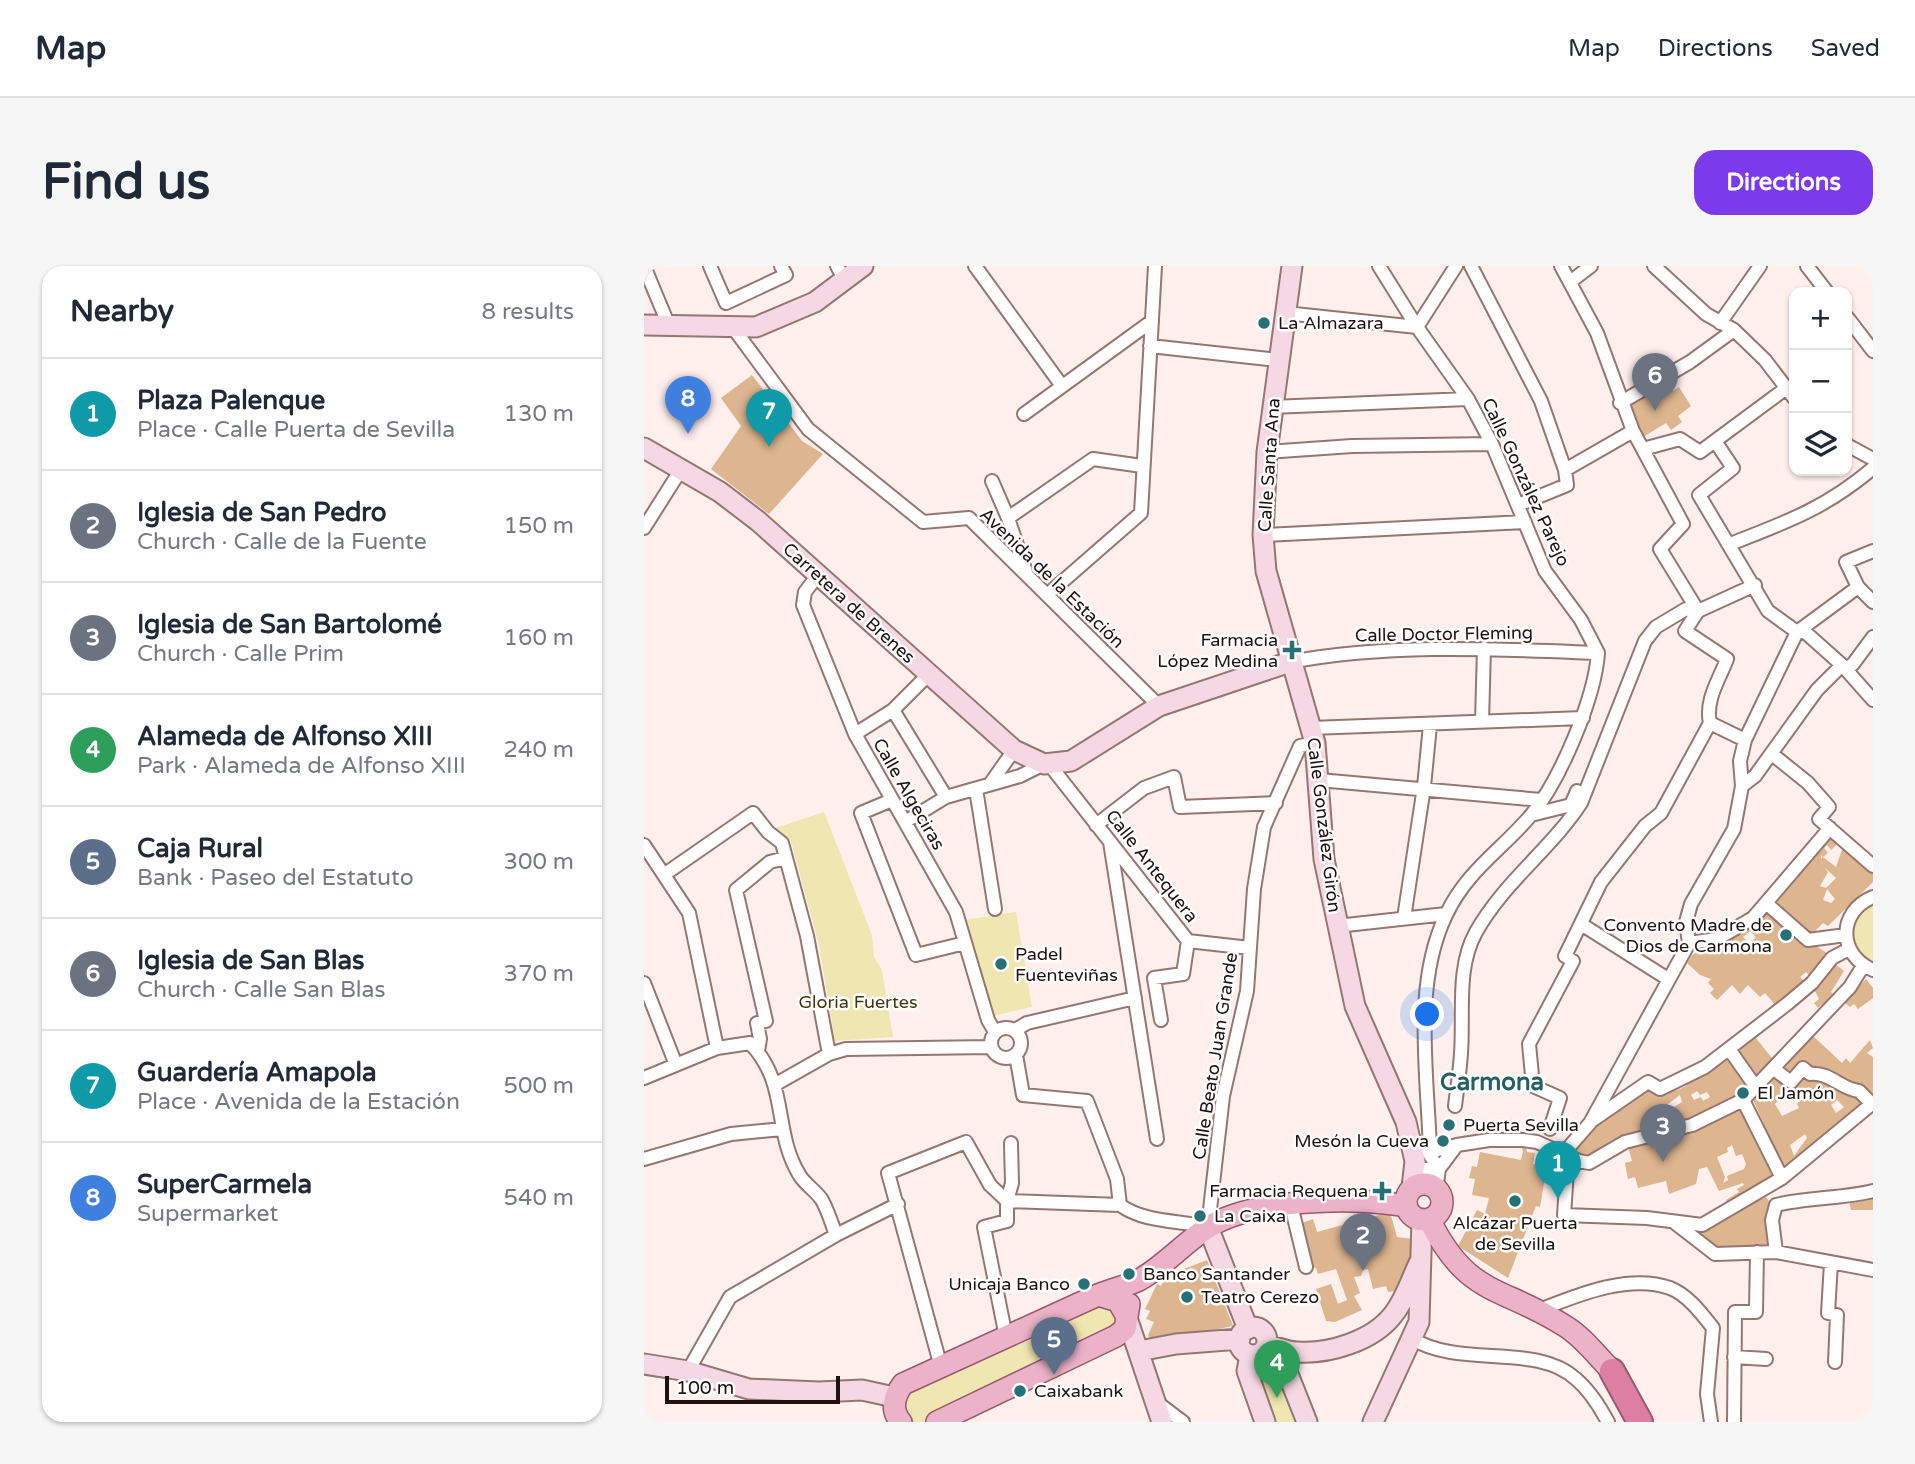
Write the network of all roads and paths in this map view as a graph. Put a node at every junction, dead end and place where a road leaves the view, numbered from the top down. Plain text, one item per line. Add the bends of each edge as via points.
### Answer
1 (644, 266) edge
2 (710, 266) edge
3 (782, 266) edge
4 (863, 266) edge
5 (975, 266) edge
6 (1155, 266) edge
7 (1292, 266) edge
8 (1379, 266) edge
9 (1456, 266) edge
10 (1471, 266) edge
11 (1561, 266) edge
12 (1591, 266) edge
13 (1654, 266) edge
14 (1760, 266) edge
15 (1807, 266) edge
16 (840, 273) edge
17 (1570, 282) junction
18 (1823, 287) edge
19 (1285, 313) junction
20 (1152, 321) junction
21 (1720, 323) junction
22 (1852, 324) edge
23 (644, 325) edge
24 (669, 326) junction
25 (1417, 327) junction
26 (734, 328) junction
27 (1734, 330) junction
28 (1150, 346) junction
29 (1873, 351) edge
30 (1278, 359) junction
31 (1062, 386) junction
32 (1789, 393) edge
33 (1789, 395) edge
34 (1468, 399) junction
35 (1620, 403) junction
36 (1271, 407) junction
37 (1024, 414) dead end
38 (1633, 431) junction
39 (1715, 441) junction
40 (1492, 444) junction
41 (644, 448) edge
42 (1852, 448) edge
43 (1643, 449) junction
44 (1266, 452) junction
45 (1873, 459) edge
46 (1142, 466) junction
47 (1873, 468) edge
48 (1565, 470) junction
49 (680, 471) junction
50 (992, 481) dead end
51 (1518, 505) junction
52 (1008, 518) junction
53 (1525, 522) junction
54 (644, 528) edge
55 (1263, 535) junction
56 (1730, 544) junction
57 (1873, 551) edge
58 (1026, 574) junction
59 (818, 575) junction
60 (1755, 585) junction
61 (1858, 586) junction
62 (1047, 595) junction
63 (1873, 602) edge
64 (1698, 611) junction
65 (1797, 632) junction
66 (1873, 637) edge
67 (1484, 648) junction
68 (1598, 653) junction
69 (1290, 662) junction
70 (1844, 667) junction
71 (929, 674) junction
72 (1873, 700) edge
73 (1620, 704) junction
74 (1159, 706) junction
75 (893, 710) junction
76 (1583, 718) junction
77 (1482, 722) junction
78 (1710, 723) junction
79 (1430, 724) junction
80 (855, 734) junction
81 (1313, 736) junction
82 (1745, 740) junction
83 (1014, 750) junction
84 (1772, 754) junction
85 (1046, 764) junction
86 (1320, 780) junction
87 (989, 784) junction
88 (1742, 786) junction
89 (1424, 787) junction
90 (976, 789) junction
91 (946, 797) junction
92 (892, 800) junction
93 (1541, 800) junction
94 (1276, 803) junction
95 (1531, 815) junction
96 (905, 822) junction
97 (1096, 825) junction
98 (1830, 828) junction
99 (1110, 842) junction
100 (644, 845) edge
101 (785, 858) junction
102 (1873, 864) edge
103 (665, 874) junction
104 (1873, 897) edge
105 (1766, 903) junction
106 (995, 909) dead end
107 (1446, 914) junction
108 (1404, 918) junction
109 (1581, 924) junction
110 (1337, 926) junction
111 (1846, 935) junction
112 (1188, 941) junction
113 (965, 943) junction
114 (1689, 943) junction
115 (1250, 948) junction
116 (1849, 948) junction
117 (1870, 970) edge
118 (1668, 979) junction
119 (644, 983) edge
120 (1135, 998) junction
121 (1161, 1020) dead end
122 (1015, 1030) junction
123 (995, 1032) junction
124 (991, 1047) junction
125 (717, 1048) junction
126 (1729, 1049) junction
127 (758, 1051) junction
128 (829, 1054) junction
129 (1016, 1055) junction
130 (676, 1065) junction
131 (1774, 1069) junction
132 (644, 1078) edge
133 (776, 1084) junction
134 (1755, 1086) junction
135 (1743, 1100) junction
136 (1872, 1103) edge
137 (1455, 1106) dead end
138 (1590, 1123) junction
139 (782, 1129) junction
140 (1550, 1129) dead end
141 (1157, 1139) dead end
142 (1011, 1143) dead end
143 (1457, 1145) junction
144 (1421, 1151) junction
145 (1558, 1154) junction
146 (644, 1159) edge
147 (1578, 1161) junction
148 (1782, 1178) junction
149 (1438, 1179) junction
150 (1765, 1190) junction
151 (1873, 1191) edge
152 (1007, 1201) junction
153 (898, 1204) junction
154 (1120, 1205) junction
155 (1291, 1205) junction
156 (1776, 1205) junction
157 (1418, 1208) junction
158 (1675, 1223) junction
159 (1208, 1227) junction
160 (836, 1235) junction
161 (1756, 1252) junction
162 (1776, 1252) junction
163 (1421, 1259) junction
164 (1831, 1263) junction
165 (1306, 1267) dead end
166 (1873, 1270) edge
167 (1139, 1279) junction
168 (1098, 1295) junction
169 (1536, 1311) junction
170 (1126, 1315) junction
171 (1006, 1337) junction
172 (1411, 1338) junction
173 (1254, 1343) junction
174 (1139, 1351) junction
175 (1734, 1357) junction
176 (1766, 1359) dead end
177 (1835, 1362) dead end
178 (644, 1364) edge
179 (941, 1367) junction
180 (688, 1371) junction
181 (1612, 1371) joint
182 (1155, 1400) junction
183 (893, 1414) edge
184 (967, 1414) edge
185 (936, 1422) edge
186 (1162, 1422) edge
187 (1182, 1422) edge
188 (1265, 1422) edge
189 (1307, 1422) edge
190 (1373, 1422) edge
191 (1608, 1422) edge
192 (1640, 1422) edge
193 (1711, 1422) edge
194 (1734, 1422) edge

1 - 24 street
2 - 3 street via 726,303 786,275
4 - 16 street
5 - 31 street
6 - 20 street
7 - 19 street, Calle Santa Ana
8 - 25 street, Calle González Parejo
9 - 25 street
10 - 48 street via 1541,401
11 - 17 street
12 - 17 street
13 - 21 street
14 - 21 street
15 - 18 street
16 - 26 street via 815,302 756,327
17 - 35 street via 1597,333
19 - 25 street
19 - 30 street, Calle Santa Ana
20 - 28 street
20 - 31 street
21 - 27 street
22 - 29 street
23 - 24 street
24 - 26 street
25 - 34 street, Calle González Parejo
26 - 58 street, Avenida de la Estación via 808,429 923,522 970,517
27 - 32 street via 1765,360
27 - 35 street
28 - 30 street
28 - 46 street
30 - 36 street, Calle Santa Ana
31 - 37 street
33 - 39 street
34 - 36 street
34 - 40 street, Calle González Parejo
35 - 38 street
36 - 44 street, Calle Santa Ana
38 - 43 street
38 - 48 street
39 - 43 street via 1700,452 1680,439
39 - 56 street via 1732,468 1699,495
40 - 44 street
40 - 51 street, Calle González Parejo
41 - 49 street, Carretera de Brenes
42 - 45 street
43 - 64 street via 1683,524 1660,549
44 - 55 street, Calle Santa Ana
46 - 52 street via 1094,459
46 - 62 street via 1141,513
47 - 56 street via 1809,514
48 - 51 street via 1567,485
49 - 54 street
49 - 59 street, Carretera de Brenes via 720,492
50 - 52 street
51 - 53 street, Calle González Parejo
52 - 58 street
53 - 55 street
53 - 68 street, Calle González Parejo via 1545,571 1581,620
55 - 69 street, Calle Santa Ana via 1271,596
56 - 60 street
57 - 61 street via 1846,562
58 - 62 street, Avenida de la Estación
59 - 71 street, Carretera de Brenes
59 - 80 street, Calle Algeciras via 805,592 803,606
60 - 64 street
60 - 65 street via 1768,611
61 - 63 street
61 - 65 street
62 - 74 street, Avenida de la Estación
64 - 73 street via 1686,609 1656,627 1645,641
64 - 78 street via 1685,631 1727,659 1707,710
65 - 70 street via 1805,632
65 - 82 street
66 - 70 street via 1853,664
67 - 68 street, Calle Doctor Fleming
67 - 69 street, Calle Doctor Fleming via 1336,653
67 - 77 street
68 - 76 street
69 - 74 street
69 - 81 street, Calle González Girón
70 - 72 street
70 - 84 street via 1817,690
71 - 75 street
71 - 83 street, Carretera de Brenes
73 - 95 street via 1605,725 1571,804
73 - 137 street via 1581,803 1568,823 1524,866 1476,932 1463,970
74 - 85 street via 1071,761
75 - 80 street
75 - 91 street
76 - 77 street
76 - 93 street
77 - 79 street
78 - 82 street
78 - 109 street via 1661,813 1601,882
79 - 81 street
79 - 89 street
80 - 92 street, Calle Algeciras
81 - 86 street, Calle González Girón
81 - 94 street, Calle Beato Juan Grande via 1300,746
82 - 88 street via 1740,761
83 - 85 street, Carretera de Brenes
83 - 87 street
84 - 88 street
84 - 98 street via 1829,807 1819,819
85 - 87 street
85 - 97 street, Calle Antequera
86 - 89 street
86 - 110 street, Calle González Girón via 1324,859
87 - 90 street
88 - 114 street via 1734,829 1691,904 1686,922
89 - 93 street
89 - 108 street
90 - 91 street
90 - 106 street
91 - 96 street
92 - 96 street, Calle Algeciras
92 - 113 street via 861,813 916,955
93 - 95 street
94 - 97 street via 1181,807 1174,777 1144,788
94 - 115 street, Calle Beato Juan Grande via 1264,827
95 - 107 street via 1486,856
96 - 113 street, Calle Algeciras via 956,912
97 - 99 street, Calle Antequera
98 - 102 street
98 - 105 street
99 - 112 street, Calle Antequera
99 - 120 street
100 - 103 street
101 - 103 street via 782,843 754,813
101 - 127 street via 770,862 736,890 766,1021 758,1023
101 - 128 street via 807,936
103 - 125 street via 689,913
104 - 111 street via 1852,912
105 - 111 street via 1808,940
105 - 114 street via 1752,918 1717,939
107 - 108 street
107 - 144 street via 1433,946 1427,988
108 - 110 street
109 - 118 street
109 - 140 street via 1564,956 1573,961 1530,1044 1533,1086 1560,1098
110 - 144 street, Calle González Girón via 1355,1006
111 - 116 street
112 - 115 street
112 - 121 street, Calle Antequera via 1183,974 1154,978
113 - 123 street, Calle Algeciras
114 - 118 street
115 - 159 street, Calle Beato Juan Grande via 1247,991 1223,1096
116 - 117 street
116 - 126 street
117 - 131 street
118 - 138 street
119 - 130 street
120 - 122 street via 1027,1023
120 - 141 street
122 - 123 street via 1007,1027
122 - 129 street via 1022,1043
123 - 124 street
124 - 128 street via 846,1049
124 - 129 street via 1001,1058
125 - 127 street via 750,1043
125 - 130 street
126 - 134 street
126 - 138 street via 1705,1067 1660,1089 1648,1082
127 - 133 street
128 - 133 street
129 - 154 street via 1023,1095 1087,1101 1117,1179
130 - 132 street
131 - 134 street
131 - 136 street via 1791,1082 1803,1068 1810,1074 1822,1073 1859,1091
133 - 139 street
134 - 135 street
135 - 147 street via 1692,1125 1625,1142 1589,1163
135 - 148 street
136 - 148 street
138 - 145 street
139 - 146 street via 731,1134
139 - 160 street via 800,1176 821,1200
142 - 152 street via 1012,1183
143 - 144 street
143 - 145 street via 1519,1139 1538,1142
143 - 149 street
144 - 149 street via 1422,1169
144 - 157 street, Calle González Girón via 1415,1177
145 - 147 street
147 - 158 street via 1567,1171 1564,1215
148 - 150 street
149 - 157 main road via 1427,1184
149 - 157 main road via 1440,1207
150 - 156 street
150 - 158 street via 1702,1225
151 - 156 street
152 - 153 street via 989,1185 966,1142 888,1173
152 - 154 street
152 - 171 street via 1007,1221 984,1227
153 - 160 street
153 - 179 street
154 - 159 street via 1144,1219
155 - 157 main road via 1381,1201
155 - 159 main road via 1237,1213
155 - 165 street
156 - 162 street via 1772,1220
157 - 163 street, Calle González Girón
157 - 169 main road via 1466,1274
158 - 161 street via 1715,1254
159 - 167 main road
159 - 173 street
160 - 180 street via 730,1297
161 - 162 street
161 - 175 street via 1756,1312 1735,1312
162 - 164 street
163 - 172 street, Calle González Girón via 1419,1322
163 - 173 street via 1392,1316 1353,1342 1296,1353
164 - 166 street
164 - 177 street via 1828,1313 1837,1315
167 - 168 main road
167 - 170 main road
168 - 170 main road via 1118,1301
168 - 171 main road
169 - 181 main road via 1580,1337
169 - 193 street via 1607,1288 1639,1284 1670,1288 1696,1306 1713,1328 1707,1394
170 - 174 street
170 - 184 main road via 1125,1329 1116,1336
171 - 179 main road
172 - 190 street, Calle González Girón
172 - 191 street via 1440,1352 1528,1359 1556,1366 1576,1378
173 - 174 street via 1176,1344
173 - 188 street via 1247,1371
173 - 189 street via 1284,1364
174 - 182 street
175 - 176 street
175 - 194 street
178 - 180 street
179 - 183 main road via 903,1384
180 - 183 street via 749,1389 862,1390
181 - 192 highway
182 - 186 street
182 - 187 street
184 - 185 main road

